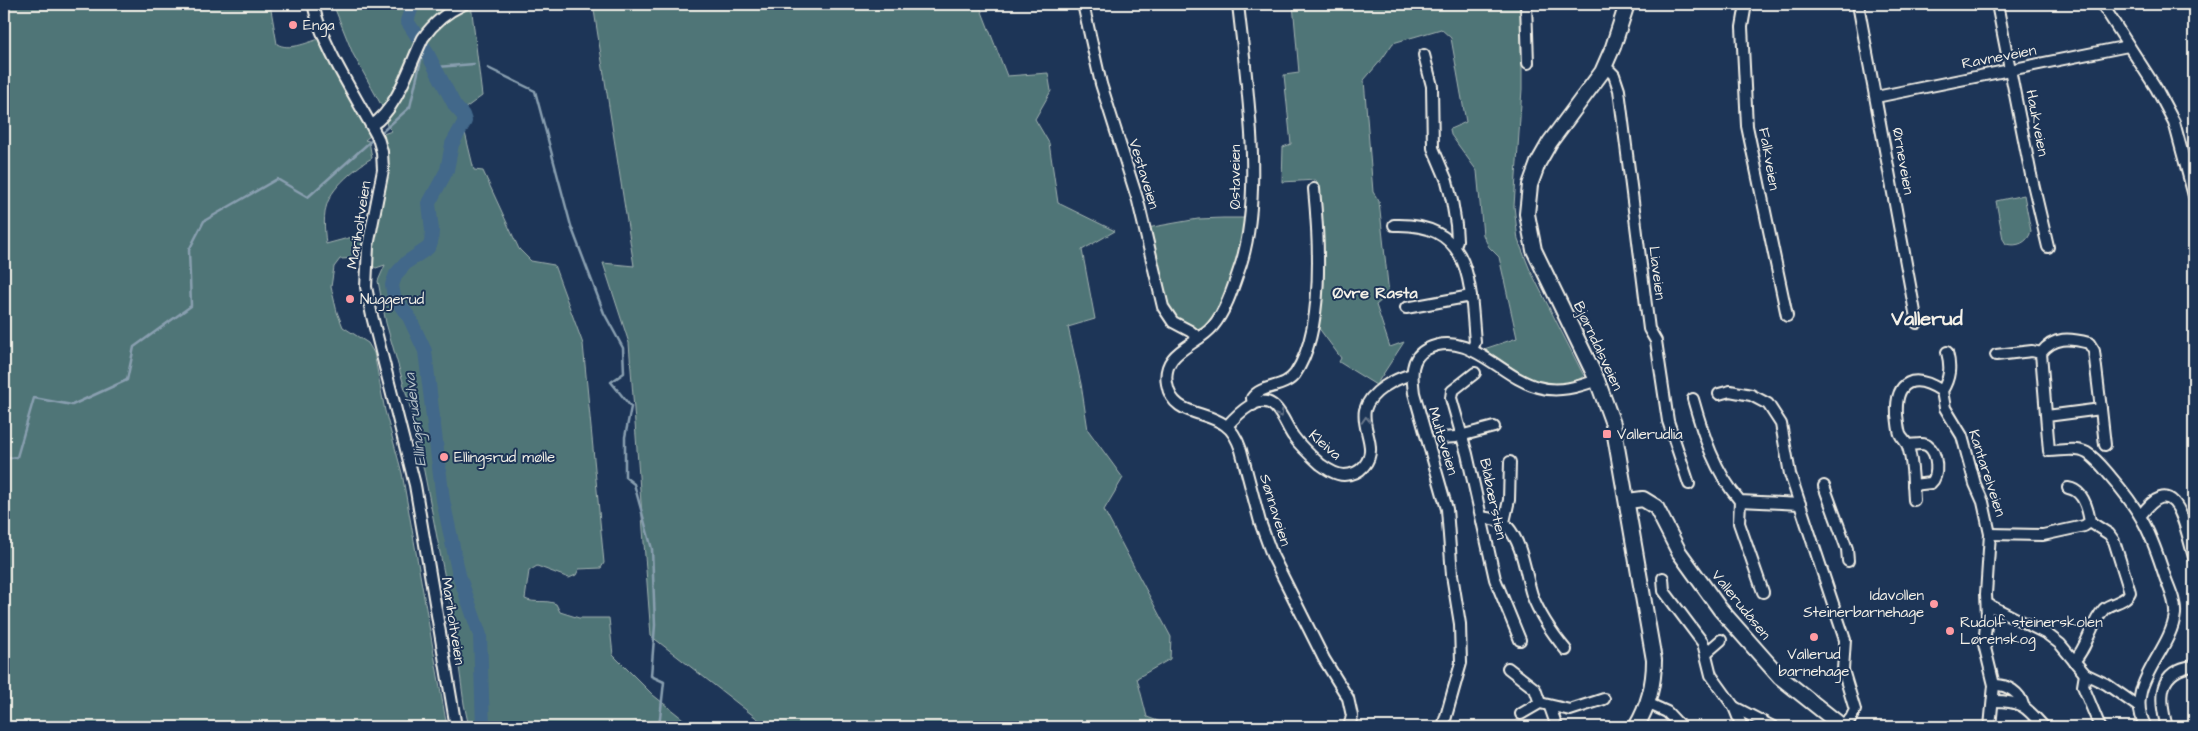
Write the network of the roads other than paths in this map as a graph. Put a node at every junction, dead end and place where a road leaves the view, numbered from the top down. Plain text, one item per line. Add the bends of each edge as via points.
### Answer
1 (313, 4) edge
2 (464, 4) edge
3 (1083, 4) edge
4 (1238, 4) edge
5 (1526, 4) edge
6 (1627, 4) edge
7 (1746, 4) edge
8 (1858, 4) edge
9 (1997, 4) edge
10 (2102, 4) edge
11 (2128, 46) junction
12 (1424, 55) dead end
13 (1528, 63) dead end
14 (1605, 66) junction
15 (2011, 70) junction
16 (1876, 97) junction
17 (372, 126) junction
18 (1314, 189) dead end
19 (2194, 196) edge
20 (1394, 225) dead end
21 (1455, 247) junction
22 (2048, 247) dead end
23 (1471, 296) junction
24 (1406, 308) dead end
25 (1787, 316) dead end
26 (1917, 323) dead end
27 (1199, 338) junction
28 (1472, 350) junction
29 (1947, 352) dead end
30 (2041, 353) junction
31 (1996, 355) dead end
32 (1475, 373) dead end
33 (1412, 374) junction
34 (1597, 380) junction
35 (1942, 391) junction
36 (1719, 394) dead end
37 (1693, 399) dead end
38 (1253, 405) junction
39 (2101, 409) junction
40 (2047, 416) junction
41 (1227, 426) junction
42 (1494, 427) dead end
43 (1461, 436) junction
44 (1441, 438) dead end
45 (1908, 445) junction
46 (2105, 445) dead end
47 (1510, 462) dead end
48 (1689, 484) dead end
49 (1913, 485) junction
50 (1824, 486) dead end
51 (2068, 488) dead end
52 (1914, 500) dead end
53 (1628, 501) junction
54 (1740, 501) junction
55 (1800, 504) junction
56 (2141, 515) junction
57 (1482, 518) junction
58 (1504, 522) junction
59 (2090, 522) junction
60 (1990, 534) junction
61 (2194, 557) edge
62 (1848, 561) dead end
63 (1663, 578) dead end
64 (1763, 592) dead end
65 (1987, 604) junction
66 (1520, 640) dead end
67 (1721, 640) dead end
68 (1566, 650) dead end
69 (1706, 653) junction
70 (2074, 661) junction
71 (2194, 666) edge
72 (1508, 668) dead end
73 (2085, 674) junction
74 (1994, 685) junction
75 (1604, 700) dead end
76 (1994, 701) junction
77 (1647, 703) junction
78 (1545, 705) junction
79 (2024, 705) junction
80 (1734, 707) junction
81 (2139, 707) junction
82 (1521, 714) dead end
83 (456, 727) edge
84 (1350, 727) edge
85 (1443, 727) edge
86 (1557, 727) edge
87 (1636, 727) edge
88 (1681, 727) edge
89 (1742, 727) edge
90 (1773, 727) edge
91 (1843, 727) edge
92 (1990, 727) edge
93 (2044, 727) edge
94 (2100, 727) edge
95 (2146, 727) edge
96 (2168, 727) edge

1 - 17 street, Mariholtveien via 334,56
2 - 17 street via 445,14 430,28 390,109
3 - 27 street, Vestaveien via 1098,74 1138,201 1162,307 1173,322
4 - 27 street, Østaveien via 1251,159 1249,225 1244,252 1227,301 1214,325
5 - 13 street
6 - 14 street, Bjørndalsveien
7 - 25 street, Falkveien via 1742,28 1747,126
8 - 16 street, Ørneveien
9 - 15 street, Haukveien
10 - 11 street
11 - 15 street, Ravneveien
11 - 19 street via 2174,122
12 - 21 street via 1432,86 1433,148 1452,201
14 - 34 street, Bjørndalsveien via 1541,157 1530,185 1527,214 1538,259
14 - 48 street, Liaveien via 1614,75 1619,90 1650,329 1656,342 1668,421
15 - 16 street, Ravneveien
15 - 22 street, Haukveien
16 - 26 street, Ørneveien
17 - 83 street, Mariholtveien via 382,152 383,170 368,246 366,287 415,485
18 - 38 street via 1318,265 1309,341 1294,375 1281,385 1257,393 1252,398
20 - 21 street via 1412,225 1429,230
21 - 23 street via 1466,267
23 - 24 street
23 - 28 street via 1475,342
27 - 41 street via 1182,349 1171,362 1166,377 1168,390 1182,408
28 - 33 street via 1450,345 1430,347 1416,359
28 - 34 street via 1536,387 1562,389
29 - 35 street via 1950,373
30 - 31 street
30 - 39 street via 2046,346 2063,338 2089,343 2094,351
30 - 40 street
32 - 43 street, Blåbærstien via 1451,393
38 -> 33 street, Kleiva via 1272,404 1297,442 1317,461 1335,473 1349,474 1362,468 1369,458 1365,415 1370,401 1388,384
33 - 85 street, Multeveien via 1416,404 1447,509 1460,624 1461,663
34 - 53 street, Bjørndalsveien via 1615,432
35 - 45 street via 1919,380 1902,388 1897,403 1898,425 1899,433
35 - 60 street, Kantarelveien via 1945,408 1962,436
36 - 55 street via 1730,391 1751,395 1768,404 1785,436 1790,474
37 - 54 street via 1710,452
38 - 41 street
39 - 40 street
39 - 46 street
40 - 56 street via 2049,451 2078,450 2088,454 2099,462
41 - 84 street, Sønnaveien via 1241,450 1272,555 1324,660 1348,698 1352,716
42 - 43 street
43 - 44 street
43 - 57 street, Blåbærstien
45 - 49 street
45 - 49 street via 1929,446 1936,471 1931,483
47 - 58 street via 1509,500
49 - 52 street
50 - 62 street via 1847,549
51 - 59 street via 2080,494
53 - 77 street, Bjørndalsveien via 1653,652 1653,675
53 - 91 street, Vallerudåsen via 1643,499 1653,504 1684,560 1720,609 1780,677
54 - 55 street
54 - 64 street via 1738,523
55 - 91 street via 1845,640 1843,670 1855,710
56 - 61 street via 2158,498 2171,499 2178,509
56 - 81 street via 2172,595 2175,612 2171,629 2143,685
57 - 58 street
57 - 66 street, Blåbærstien via 1495,579
58 - 68 street via 1513,536 1540,611
59 - 60 street via 2048,534
59 - 70 street via 2114,541 2130,592 2126,598 2104,609
60 - 65 street, Kantarelveien
63 - 69 street via 1664,591 1703,643
65 - 70 street via 2047,634
65 - 74 street, Kantarelveien via 1985,652
67 - 69 street
69 - 80 street via 1711,675
70 - 73 street
71 - 96 street via 2176,672 2163,688 2162,706
72 - 78 street via 1535,689
73 - 81 street
73 - 94 street via 2083,686
74 - 76 street, Kantarelveien
74 - 79 street via 2017,694
75 - 78 street via 1570,710
76 - 79 street
76 - 92 street, Kantarelveien
77 - 87 street, Bjørndalsveien
77 - 88 street via 1667,712
78 - 82 street
78 - 86 street
79 - 93 street
80 - 89 street
80 - 90 street
81 - 95 street

